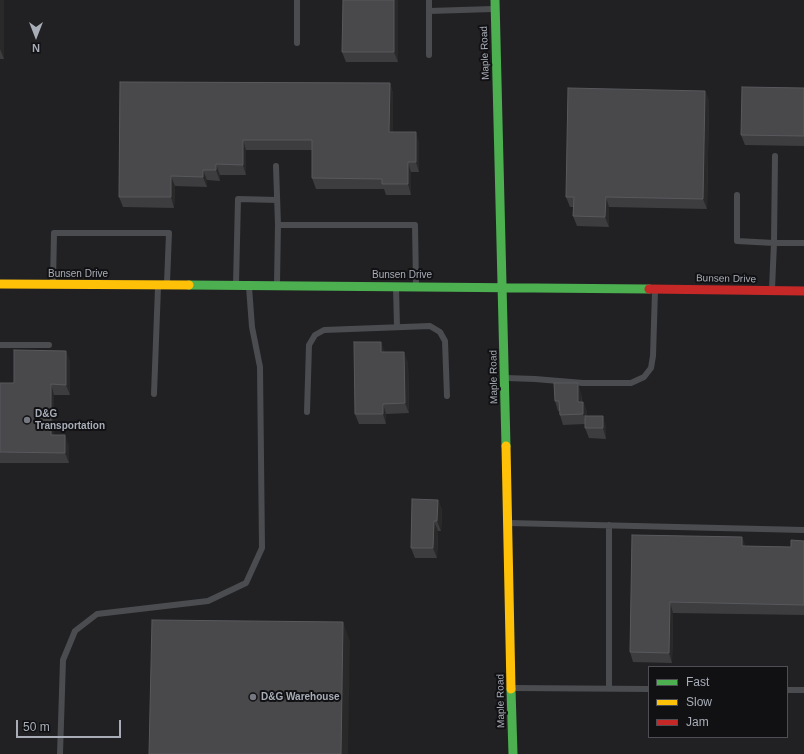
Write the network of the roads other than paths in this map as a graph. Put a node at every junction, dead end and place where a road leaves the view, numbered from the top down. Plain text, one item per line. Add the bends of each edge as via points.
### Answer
1 (297, 0) edge
2 (429, 0) edge
3 (495, 5) edge
4 (429, 11) junction
5 (297, 43) dead end
6 (429, 54) dead end
7 (775, 156) dead end
8 (276, 166) dead end
9 (737, 195) dead end
10 (277, 200) junction
11 (278, 223) junction
12 (774, 243) junction
13 (804, 243) edge
14 (0, 284) edge
15 (53, 285) junction
16 (162, 285) junction
17 (236, 286) junction
18 (249, 286) junction
19 (277, 286) junction
20 (396, 286) junction
21 (416, 286) junction
22 (503, 287) junction
23 (655, 289) junction
24 (772, 291) junction
25 (804, 291) edge
26 (397, 327) junction
27 (0, 345) edge
28 (49, 345) dead end
29 (505, 378) junction
30 (154, 394) dead end
31 (447, 396) dead end
32 (307, 412) dead end
33 (508, 523) junction
34 (609, 525) junction
35 (804, 530) edge
36 (512, 688) junction
37 (609, 688) junction
38 (648, 689) edge
39 (788, 690) edge
40 (804, 690) edge
41 (60, 754) edge
42 (513, 754) edge

1 - 5 lane
2 - 4 lane
3 - 4 lane
3 - 22 street, Maple Road
4 - 6 lane
7 - 12 lane
8 - 10 lane
9 - 12 lane via 737,241
10 - 11 lane
10 - 17 lane via 238,199
11 - 19 lane
11 - 21 lane via 415,225
12 - 13 lane
12 - 24 lane
14 - 15 street, Bunsen Drive
15 - 16 street, Bunsen Drive
15 - 16 lane via 54,233 169,233
16 - 17 street, Bunsen Drive
16 - 30 lane
17 - 18 street, Bunsen Drive
18 - 19 street, Bunsen Drive
18 - 41 lane via 252,327 260,367 262,548 246,584 208,601 97,614 75,631 63,660
19 - 20 street, Bunsen Drive
20 - 21 street, Bunsen Drive
20 - 26 lane
21 - 22 street, Bunsen Drive
22 - 23 street, Bunsen Drive
22 - 29 street, Maple Road
23 - 24 street, Bunsen Drive
23 - 29 lane via 653,356 651,368 644,377 631,383
24 - 25 street, Bunsen Drive
26 - 31 lane via 430,326 440,332 445,341
26 - 32 lane via 324,330 315,335 308,345
27 - 28 lane
29 - 33 street, Maple Road
33 - 34 lane
33 - 36 street, Maple Road
34 - 35 lane
34 - 37 lane
36 - 37 lane
36 - 42 street, Maple Road
37 - 38 lane
39 - 40 lane

